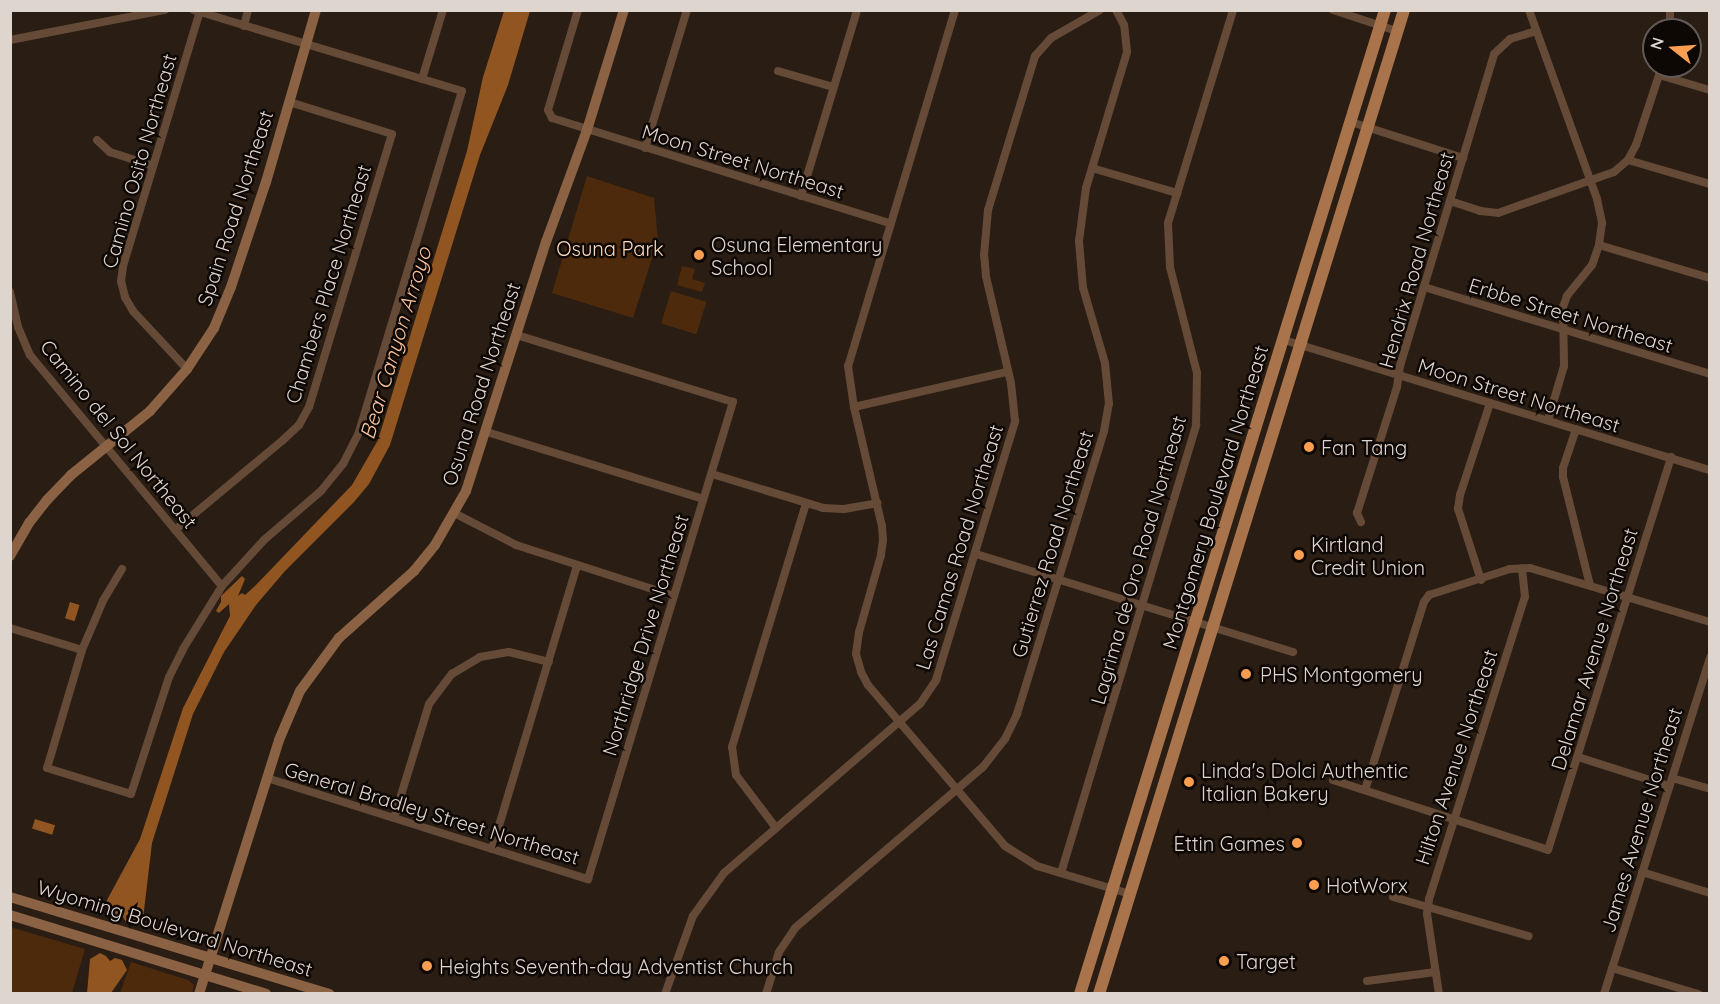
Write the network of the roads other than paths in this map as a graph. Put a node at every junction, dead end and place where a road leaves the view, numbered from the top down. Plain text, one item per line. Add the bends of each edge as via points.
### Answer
1 (165, 10) edge
2 (248, 10) edge
3 (316, 10) edge
4 (443, 10) edge
5 (578, 10) edge
6 (624, 10) edge
7 (687, 10) edge
8 (856, 10) edge
9 (955, 10) edge
10 (1100, 10) edge
11 (1116, 10) edge
12 (1233, 10) edge
13 (1333, 10) edge
14 (1385, 10) edge
15 (1404, 10) edge
16 (1529, 10) edge
17 (196, 11) edge
18 (244, 26) junction
19 (1380, 26) junction
20 (1536, 30) junction
21 (1397, 31) junction
22 (10, 40) edge
23 (306, 45) junction
24 (778, 71) dead end
25 (1658, 78) edge
26 (1681, 78) edge
27 (422, 79) junction
28 (833, 87) junction
29 (1710, 90) edge
30 (289, 102) junction
31 (1351, 122) junction
32 (1368, 128) junction
33 (587, 130) junction
34 (97, 140) dead end
35 (645, 148) junction
36 (1463, 158) junction
37 (1628, 160) junction
38 (153, 166) junction
39 (1092, 168) junction
40 (1590, 180) junction
41 (1710, 184) edge
42 (1177, 193) junction
43 (801, 196) junction
44 (1450, 201) junction
45 (890, 223) junction
46 (1599, 245) junction
47 (1710, 278) edge
48 (1424, 287) junction
49 (10, 292) edge
50 (1562, 329) junction
51 (517, 335) junction
52 (1284, 340) junction
53 (1301, 345) junction
54 (187, 369) junction
55 (1007, 372) junction
56 (1710, 374) edge
57 (1398, 376) junction
58 (1490, 404) junction
59 (854, 407) junction
60 (1548, 420) junction
61 (1576, 429) junction
62 (487, 432) junction
63 (105, 447) junction
64 (1671, 457) junction
65 (1710, 470) edge
66 (711, 474) junction
67 (703, 499) junction
68 (806, 503) junction
69 (877, 503) junction
70 (456, 514) junction
71 (1361, 522) dead end
72 (175, 530) junction
73 (976, 554) junction
74 (10, 556) edge
75 (578, 566) junction
76 (1522, 568) junction
77 (122, 569) dead end
78 (1059, 579) junction
79 (1480, 580) junction
80 (1590, 585) junction
81 (222, 586) junction
82 (674, 596) junction
83 (1628, 596) junction
84 (1143, 606) junction
85 (1196, 622) junction
86 (1710, 622) edge
87 (1213, 627) junction
88 (10, 628) edge
89 (82, 650) junction
90 (1293, 652) dead end
91 (1710, 657) edge
92 (549, 662) junction
93 (900, 722) junction
94 (1578, 757) junction
95 (267, 778) junction
96 (1333, 780) dead end
97 (1670, 782) junction
98 (1710, 789) edge
99 (956, 790) junction
100 (1365, 790) junction
101 (394, 818) junction
102 (1452, 820) junction
103 (776, 828) junction
104 (492, 849) junction
105 (1642, 872) junction
106 (1061, 873) junction
107 (588, 879) joint
108 (1113, 889) junction
109 (1710, 893) edge
110 (1130, 894) junction
111 (10, 897) edge
112 (1393, 897) dead end
113 (1427, 906) junction
114 (10, 915) edge
115 (1528, 936) dead end
116 (210, 958) junction
117 (1612, 968) junction
118 (1435, 972) junction
119 (205, 974) junction
120 (1367, 981) dead end
121 (199, 993) edge
122 (266, 993) edge
123 (330, 993) edge
124 (665, 993) edge
125 (766, 993) edge
126 (1080, 993) edge
127 (1099, 993) edge
128 (1439, 993) edge
129 (1604, 993) edge
130 (1698, 993) edge

1 - 22 street
2 - 18 street
3 - 23 street, Spain Road Northeast
4 - 27 street
5 - 33 street, Moon Street Northeast via 548,114
6 - 33 street, Osuna Road Northeast
7 - 35 street
8 - 28 street
9 - 45 street
10 - 55 street, Las Camas Road Northeast via 1051,38 1035,56 988,210 986,276
11 - 39 street, Gutierrez Road Northeast via 1124,25 1127,52
12 - 42 street, Lagrima de Oro Road Northeast
13 - 19 street
14 - 19 main road, Montgomery Boulevard Northeast
15 - 21 main road, Montgomery Boulevard Northeast
16 - 20 street
17 - 18 street
17 - 38 street, Camino Osito Northeast
18 - 23 street
19 - 21 street
19 - 31 main road, Montgomery Boulevard Northeast
20 - 36 street, Hendrix Road Northeast via 1510,39 1494,54
20 - 40 street
21 - 32 main road, Montgomery Boulevard Northeast
23 - 27 street
23 - 30 street, Spain Road Northeast
24 - 28 street
25 - 37 street
26 - 29 street
27 - 81 street via 462,91 354,443 321,491 264,540
28 - 43 street
30 - 54 street, Spain Road Northeast via 231,286 214,328
30 - 72 street, Chambers Place Northeast via 392,134 309,407 299,425 283,440
31 - 32 street
31 - 52 main road, Montgomery Boulevard Northeast
32 - 36 street
32 - 53 main road, Montgomery Boulevard Northeast
33 - 35 street, Moon Street Northeast
33 - 51 street, Osuna Road Northeast
34 - 38 street via 110,152
35 - 43 street, Moon Street Northeast
36 - 44 street, Hendrix Road Northeast
37 - 40 street via 1614,172
37 - 41 street
38 - 54 street, Camino Osito Northeast via 121,281 133,311
39 - 42 street
39 - 78 street, Gutierrez Road Northeast via 1080,214 1079,255 1083,288 1106,370 1109,404
40 - 44 street via 1498,213
40 - 46 street via 1600,210
42 - 84 street, Lagrima de Oro Road Northeast via 1168,222 1167,253 1194,356 1198,408 1192,446
43 - 45 street, Moon Street Northeast
44 - 48 street, Hendrix Road Northeast
45 - 59 street via 848,366
46 - 47 street
46 - 50 street via 1592,265 1567,296
48 - 50 street, Erbbe Street Northeast
48 - 57 street, Hendrix Road Northeast
49 - 63 street, Camino del Sol Northeast via 30,355
50 - 56 street, Erbbe Street Northeast
50 - 60 street via 1564,366
51 - 62 street, Osuna Road Northeast
51 - 66 street, Northridge Drive Northeast via 733,402
52 - 53 street, Moon Street Northeast
52 - 85 main road, Montgomery Boulevard Northeast
53 - 57 street, Moon Street Northeast
53 - 87 main road, Montgomery Boulevard Northeast
54 - 63 street, Spain Road Northeast via 150,411
55 - 59 street
55 - 73 street, Las Camas Road Northeast via 1015,421
57 - 58 street, Moon Street Northeast
57 - 71 street, Hendrix Road Northeast via 1357,513
58 - 60 street, Moon Street Northeast
58 - 79 street via 1458,510
59 - 69 street
60 - 61 street, Moon Street Northeast
61 - 64 street, Moon Street Northeast
61 - 80 street via 1563,477
62 - 67 street
62 - 70 street, Osuna Road Northeast
63 - 72 street, Camino del Sol Northeast
63 - 74 street, Spain Road Northeast via 47,500
64 - 65 street, Moon Street Northeast
64 - 83 street, Delamar Avenue Northeast
66 - 67 street, Northridge Drive Northeast
66 - 68 street
67 - 82 street, Northridge Drive Northeast
68 - 69 street via 834,509
68 - 103 street via 732,747 740,781
69 - 93 street via 882,526 881,555 856,654 868,685
70 - 75 street via 516,546
70 - 95 street, Osuna Road Northeast via 414,571 347,631 317,664 289,715
72 - 81 street, Camino del Sol Northeast
73 - 78 street
73 - 93 street, Las Camas Road Northeast via 936,680 920,705
75 - 82 street
75 - 92 street
76 - 79 street
76 - 80 street via 1539,569
76 - 102 street, Hilton Avenue Northeast via 1525,597
77 - 89 street
78 - 84 street
78 - 99 street, Gutierrez Road Northeast via 1012,726 983,767
79 - 100 street via 1429,595 1424,602
80 - 83 street
81 - 89 street via 169,677 131,794 46,768
82 - 107 street, Northridge Drive Northeast
83 - 86 street
83 - 94 street, Delamar Avenue Northeast
84 - 85 street
84 - 106 street, Lagrima de Oro Road Northeast
85 - 87 street
85 - 108 main road, Montgomery Boulevard Northeast
87 - 90 street
87 - 110 main road, Montgomery Boulevard Northeast
88 - 89 street
91 - 97 street, James Avenue Northeast
92 - 101 street via 509,652 480,657 452,674 429,704
92 - 104 street
93 - 99 street
93 - 103 street, Las Camas Road Northeast
94 - 97 street
94 - 102 street, Delamar Avenue Northeast via 1548,850
95 - 101 street, General Bradley Street Northeast
95 - 116 street, Osuna Road Northeast
96 - 100 street
97 - 98 street
97 - 105 street, James Avenue Northeast
99 - 106 street via 1005,846 1037,866
99 - 125 street, Gutierrez Road Northeast via 805,918 783,946
100 - 102 street
101 - 104 street, General Bradley Street Northeast
102 - 113 street, Hilton Avenue Northeast
103 - 124 street, Las Camas Road Northeast via 735,861 702,902 684,936
104 - 107 street, General Bradley Street Northeast
105 - 109 street
105 - 117 street, James Avenue Northeast
106 - 108 street
108 - 110 street
108 - 126 main road, Montgomery Boulevard Northeast
110 - 127 main road, Montgomery Boulevard Northeast
111 - 116 street, Wyoming Boulevard Northeast
112 - 113 street
113 - 115 street
113 - 118 street, Hilton Avenue Northeast
114 - 119 street, Wyoming Boulevard Northeast
116 - 119 street, Osuna Road Northeast
116 - 123 street, Wyoming Boulevard Northeast
117 - 129 street, James Avenue Northeast
117 - 130 street
118 - 120 street
118 - 128 street, Hilton Avenue Northeast
119 - 121 street, Osuna Road Northeast
119 - 122 street, Wyoming Boulevard Northeast

